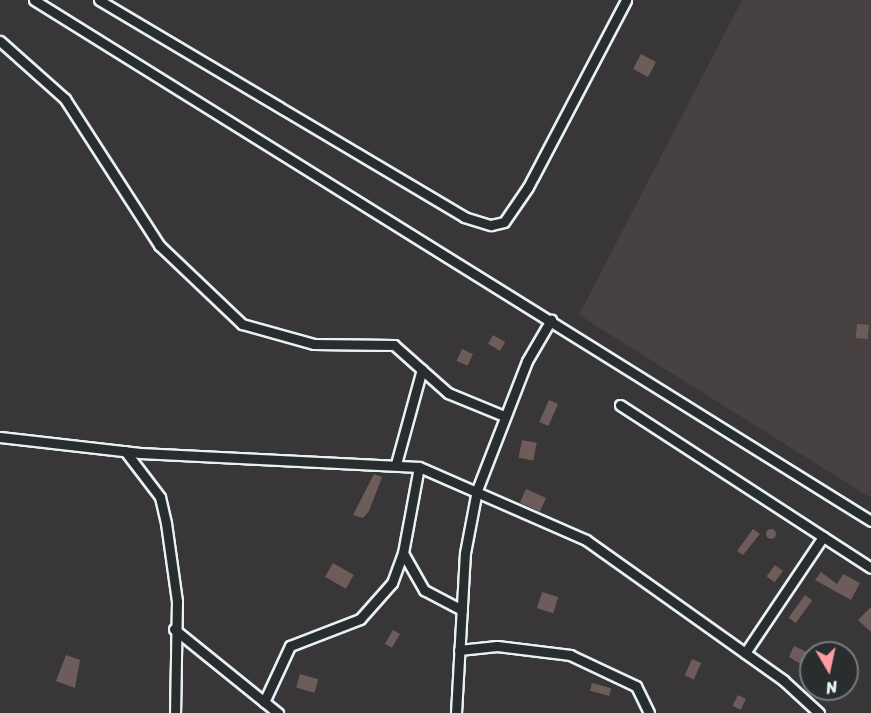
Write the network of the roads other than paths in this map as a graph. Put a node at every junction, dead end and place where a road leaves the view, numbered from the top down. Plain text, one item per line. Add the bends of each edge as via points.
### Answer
1 (34, 0) edge
2 (99, 0) edge
3 (626, 0) edge
4 (0, 41) edge
5 (551, 320) junction
6 (422, 369) junction
7 (620, 405) dead end
8 (504, 416) junction
9 (0, 437) edge
10 (125, 451) junction
11 (396, 464) junction
12 (419, 467) junction
13 (477, 490) junction
14 (871, 521) edge
15 (823, 537) junction
16 (403, 553) junction
17 (871, 568) edge
18 (462, 610) junction
19 (174, 629) junction
20 (459, 650) junction
21 (745, 653) junction
22 (264, 702) junction
23 (175, 713) edge
24 (278, 713) edge
25 (456, 713) edge
26 (649, 713) edge
27 (819, 713) edge

1 - 5 street
2 - 3 street via 464,217 491,225 504,222 528,187
4 - 6 street via 65,99 159,244 229,315 297,342 394,345
5 - 8 street
5 - 14 street
6 - 8 street via 448,393
6 - 11 street
7 - 15 street
8 - 13 street
9 - 10 street
10 - 11 street
10 - 19 street via 160,497 174,570
11 - 12 street
12 - 13 street
12 - 16 street
13 - 18 street
13 - 21 street via 586,540
15 - 17 street
15 - 21 street
16 - 18 street via 424,590
16 - 22 street via 392,583 360,619 290,646
18 - 20 street
19 - 22 street
19 - 23 street
20 - 25 street
20 - 26 street via 497,646 570,655 636,686
21 - 27 street
22 - 24 street

